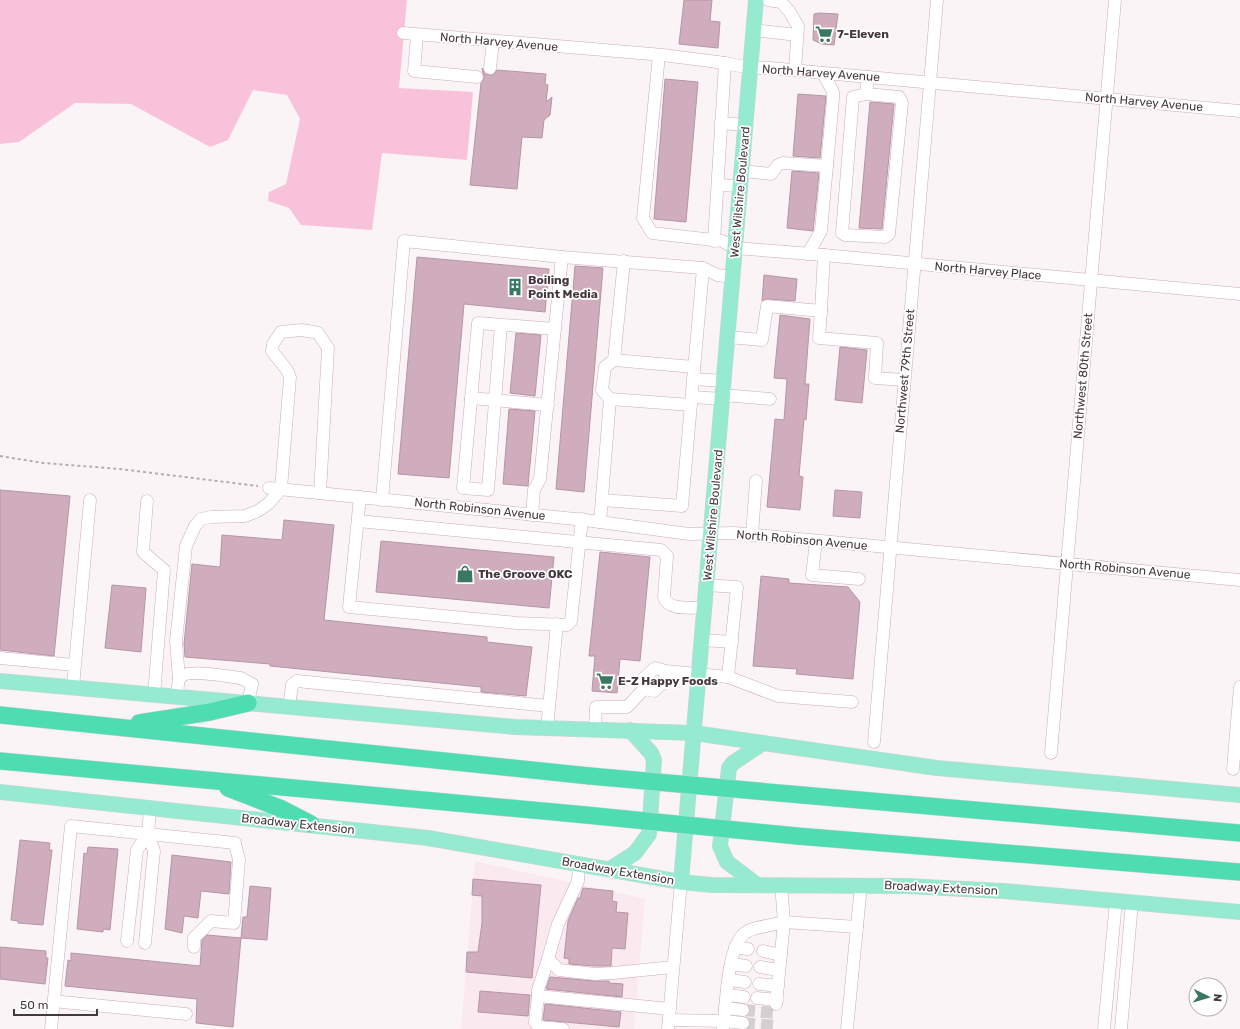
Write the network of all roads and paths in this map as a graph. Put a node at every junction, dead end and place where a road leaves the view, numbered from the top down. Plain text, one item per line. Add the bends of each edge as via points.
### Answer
1 (756, 0) edge
2 (768, 0) edge
3 (936, 0) edge
4 (1115, 0) edge
5 (753, 30) junction
6 (403, 33) dead end
7 (417, 35) junction
8 (797, 35) junction
9 (493, 42) junction
10 (659, 55) junction
11 (725, 62) junction
12 (490, 68) dead end
13 (750, 68) junction
14 (795, 70) junction
15 (823, 72) junction
16 (477, 77) dead end
17 (868, 77) junction
18 (929, 82) junction
19 (866, 94) junction
20 (833, 95) junction
21 (853, 96) junction
22 (1107, 98) junction
23 (1240, 111) edge
24 (721, 123) junction
25 (746, 125) junction
26 (827, 166) junction
27 (742, 171) junction
28 (718, 185) junction
29 (740, 186) junction
30 (714, 240) junction
31 (735, 248) junction
32 (808, 254) junction
33 (824, 255) junction
34 (562, 257) junction
35 (624, 262) junction
36 (914, 264) junction
37 (703, 268) junction
38 (733, 277) junction
39 (1091, 280) junction
40 (1240, 294) edge
41 (820, 311) junction
42 (501, 325) junction
43 (555, 329) junction
44 (728, 337) junction
45 (614, 360) junction
46 (694, 373) junction
47 (904, 380) junction
48 (723, 392) junction
49 (471, 398) junction
50 (610, 399) junction
51 (770, 399) dead end
52 (495, 400) junction
53 (691, 401) junction
54 (548, 405) junction
55 (0, 456) edge
56 (756, 481) dead end
57 (275, 488) junction
58 (477, 489) junction
59 (320, 493) junction
60 (360, 497) junction
61 (90, 500) dead end
62 (382, 500) junction
63 (602, 500) junction
64 (147, 501) dead end
65 (475, 509) junction
66 (532, 515) junction
67 (582, 519) junction
68 (358, 521) junction
69 (600, 522) junction
70 (711, 533) junction
71 (752, 535) junction
72 (816, 541) junction
73 (580, 542) junction
74 (890, 548) junction
75 (1067, 564) junction
76 (859, 580) dead end
77 (1240, 580) edge
78 (706, 585) junction
79 (704, 608) junction
80 (557, 624) junction
81 (702, 640) junction
82 (732, 642) junction
83 (0, 658) edge
84 (74, 666) junction
85 (698, 674) junction
86 (728, 677) junction
87 (179, 679) junction
88 (0, 681) edge
89 (1240, 686) edge
90 (73, 688) junction
91 (154, 695) junction
92 (177, 697) junction
93 (852, 702) dead end
94 (248, 703) junction
95 (549, 706) junction
96 (289, 707) junction
97 (0, 715) edge
98 (120, 727) junction
99 (547, 728) junction
100 (594, 729) junction
101 (630, 730) junction
102 (694, 733) junction
103 (874, 742) dead end
104 (763, 743) junction
105 (1051, 753) dead end
106 (0, 760) edge
107 (1233, 769) dead end
108 (211, 781) junction
109 (0, 792) edge
110 (1240, 795) edge
111 (150, 809) junction
112 (311, 824) junction
113 (1240, 833) edge
114 (148, 834) junction
115 (579, 864) junction
116 (610, 869) junction
117 (1240, 872) edge
118 (681, 882) junction
119 (756, 884) junction
120 (781, 884) junction
121 (861, 885) junction
122 (1116, 901) junction
123 (1132, 902) junction
124 (1240, 912) edge
125 (784, 922) junction
126 (857, 927) junction
127 (127, 942) dead end
128 (145, 943) dead end
129 (194, 947) dead end
130 (735, 947) junction
131 (748, 949) dead end
132 (763, 951) dead end
133 (781, 955) junction
134 (548, 959) junction
135 (731, 964) junction
136 (746, 966) dead end
137 (673, 967) junction
138 (760, 967) dead end
139 (779, 970) junction
140 (729, 980) junction
141 (745, 982) dead end
142 (759, 984) dead end
143 (778, 986) junction
144 (1108, 987) junction
145 (1124, 989) junction
146 (727, 994) junction
147 (538, 996) junction
148 (744, 997) tunnel mouth
149 (758, 998) dead end
150 (54, 1000) junction
151 (725, 1008) junction
152 (743, 1010) tunnel mouth
153 (186, 1014) dead end
154 (669, 1019) edge
155 (743, 1023) tunnel mouth
156 (723, 1025) edge
157 (52, 1029) edge
158 (563, 1029) edge
159 (847, 1029) edge
160 (1104, 1029) edge
161 (1121, 1029) edge

1 - 5 main road, West Wilshire Boulevard
2 - 8 street via 781,2 789,11 798,26
3 - 18 street, Northwest 79th Street
4 - 22 street, Northwest 80th Street
5 - 8 street
5 - 13 main road, West Wilshire Boulevard
6 - 7 street, North Harvey Avenue
7 - 9 street, North Harvey Avenue
7 - 16 street via 414,71
8 - 14 street
9 - 10 street, North Harvey Avenue
9 - 12 street
10 - 11 street, North Harvey Avenue
10 - 30 street, North Harvey Place via 643,218 652,233
11 - 13 street, North Harvey Avenue
11 - 24 street
13 - 14 street, North Harvey Avenue
13 - 25 main road, West Wilshire Boulevard
14 - 15 street, North Harvey Avenue
15 - 17 street, North Harvey Avenue
15 - 20 street
17 - 18 street, North Harvey Avenue
17 - 19 street
18 - 22 street, North Harvey Avenue
18 - 36 street, Northwest 79th Street
19 - 21 street
19 - 21 street via 899,97 902,103 889,234 884,237 842,233
20 - 21 street
20 - 26 street
22 - 23 street, North Harvey Avenue
22 - 39 street, Northwest 80th Street
24 - 25 street
24 - 28 street
25 - 27 main road, West Wilshire Boulevard
26 - 27 street via 783,162 770,174
26 - 32 street via 821,231
27 - 29 main road, West Wilshire Boulevard
28 - 29 street
28 - 30 street
29 - 31 main road, West Wilshire Boulevard
30 - 31 street, North Harvey Place
31 - 32 street, North Harvey Place
31 - 38 main road, West Wilshire Boulevard
32 - 33 street, North Harvey Place
33 - 36 street, North Harvey Place
33 - 41 street
34 - 35 street
34 - 43 street
34 - 62 street via 404,241
35 - 37 street
35 - 45 street
36 - 39 street, North Harvey Place
36 - 47 street, Northwest 79th Street
37 - 38 street via 717,275
37 - 46 street
38 - 44 main road, West Wilshire Boulevard
39 - 40 street, North Harvey Place
39 - 75 street, Northwest 80th Street
41 - 44 street via 767,306 762,340
41 - 47 street via 819,338 877,343 875,378
42 - 43 street
42 - 49 street via 478,323
42 - 52 street
43 - 54 street
44 - 48 main road, West Wilshire Boulevard
45 - 46 street
45 - 50 street via 605,367 602,390
46 - 48 street
46 - 53 street
47 - 74 street, Northwest 79th Street
48 - 51 street
48 - 53 street
48 - 70 main road, West Wilshire Boulevard
49 - 52 street
49 - 58 street via 463,488
50 - 53 street
50 - 63 street
52 - 54 street
52 - 58 street via 488,490
53 - 63 street via 682,506
54 - 66 street via 540,479 534,490
55 - 57 path
56 - 71 street
57 - 59 street, North Robinson Avenue
57 - 59 street via 290,377 272,351 273,344 280,332 302,330 318,333 328,348
57 - 87 street via 268,503 258,511 245,516 201,519 195,526 186,546 176,642
58 - 65 street
59 - 60 street, North Robinson Avenue
60 - 62 street, North Robinson Avenue
60 - 68 street
61 - 84 street
62 - 65 street, North Robinson Avenue
63 - 69 street
64 - 91 street via 143,552 164,570
65 - 66 street, North Robinson Avenue
66 - 67 street, North Robinson Avenue
67 - 69 street, North Robinson Avenue
67 - 73 street
68 - 73 street
68 - 80 street via 349,607 518,623
69 - 70 street, North Robinson Avenue via 688,534
70 - 71 street, North Robinson Avenue
70 - 78 main road, West Wilshire Boulevard
71 - 72 street, North Robinson Avenue
72 - 74 street, North Robinson Avenue
72 - 76 street via 812,575
73 - 79 street via 662,550 667,556 664,597 666,602 671,606
73 - 80 street via 571,621 567,625
74 - 75 street, North Robinson Avenue
74 - 103 street, Northwest 79th Street
75 - 77 street, North Robinson Avenue
75 - 105 street, Northwest 80th Street
78 - 79 main road, West Wilshire Boulevard
78 - 82 street via 737,587
79 - 81 main road, West Wilshire Boulevard
80 - 95 street
81 - 82 street
81 - 85 main road, West Wilshire Boulevard
82 - 86 street
83 - 84 street
84 - 90 street
85 - 86 street
85 - 100 street via 655,668 643,679 644,689 628,707 596,707
85 - 102 main road, West Wilshire Boulevard
86 - 93 street via 778,696
87 - 92 street
87 - 94 street via 193,673 241,678 252,684
88 - 90 main road
89 - 107 street
90 - 91 main road
91 - 92 main road
92 - 94 main road
94 - 96 main road
94 - 98 highway
95 - 96 street via 297,681 292,685
95 - 99 street
96 - 99 main road
97 - 98 highway
98 - 113 highway, bridge via 590,776
99 - 100 main road
100 - 101 main road
101 - 102 main road
101 - 116 main road via 651,753 654,760 649,834 635,853
102 - 104 main road
102 - 118 main road, West Wilshire Boulevard
104 - 110 main road via 937,768
104 - 119 main road via 730,768 720,846 727,862
106 - 108 highway
108 - 112 highway via 282,809
108 - 117 highway, bridge via 797,836
109 - 111 main road, Broadway Extension
111 - 112 main road, Broadway Extension
111 - 114 street
112 - 115 main road, Broadway Extension via 428,838
114 - 127 street via 137,850
114 - 128 street via 154,851
114 - 129 street via 235,843 239,860 234,923 211,921 194,938
114 - 150 street via 71,826
115 - 116 main road, Broadway Extension
115 - 134 street via 578,881 558,924
116 - 118 main road, Broadway Extension
118 - 119 main road, Broadway Extension via 712,885
118 - 137 street, West Wilshire Boulevard
119 - 120 main road, Broadway Extension
120 - 121 main road, Broadway Extension
120 - 125 street
121 - 122 main road, Broadway Extension via 1003,891
121 - 126 street
122 - 123 main road, Broadway Extension
122 - 144 street
123 - 124 main road, Broadway Extension
123 - 145 street
125 - 126 street
125 - 130 street via 746,932
125 - 133 street
126 - 159 street
130 - 131 street
130 - 135 street
132 - 133 street
133 - 139 street
134 - 137 street via 559,970 595,974
134 - 147 street
135 - 136 street
135 - 140 street
137 - 154 street, West Wilshire Boulevard
138 - 139 street
139 - 143 street
140 - 141 street
140 - 146 street
142 - 143 street
143 - 149 street via 776,1002
144 - 145 street
144 - 160 street
145 - 161 street
146 - 148 street
146 - 151 street
147 - 154 street
147 - 158 street via 536,1022 539,1027
150 - 153 street
150 - 157 street
151 - 152 street
151 - 156 street
154 - 156 street
155 - 156 street

